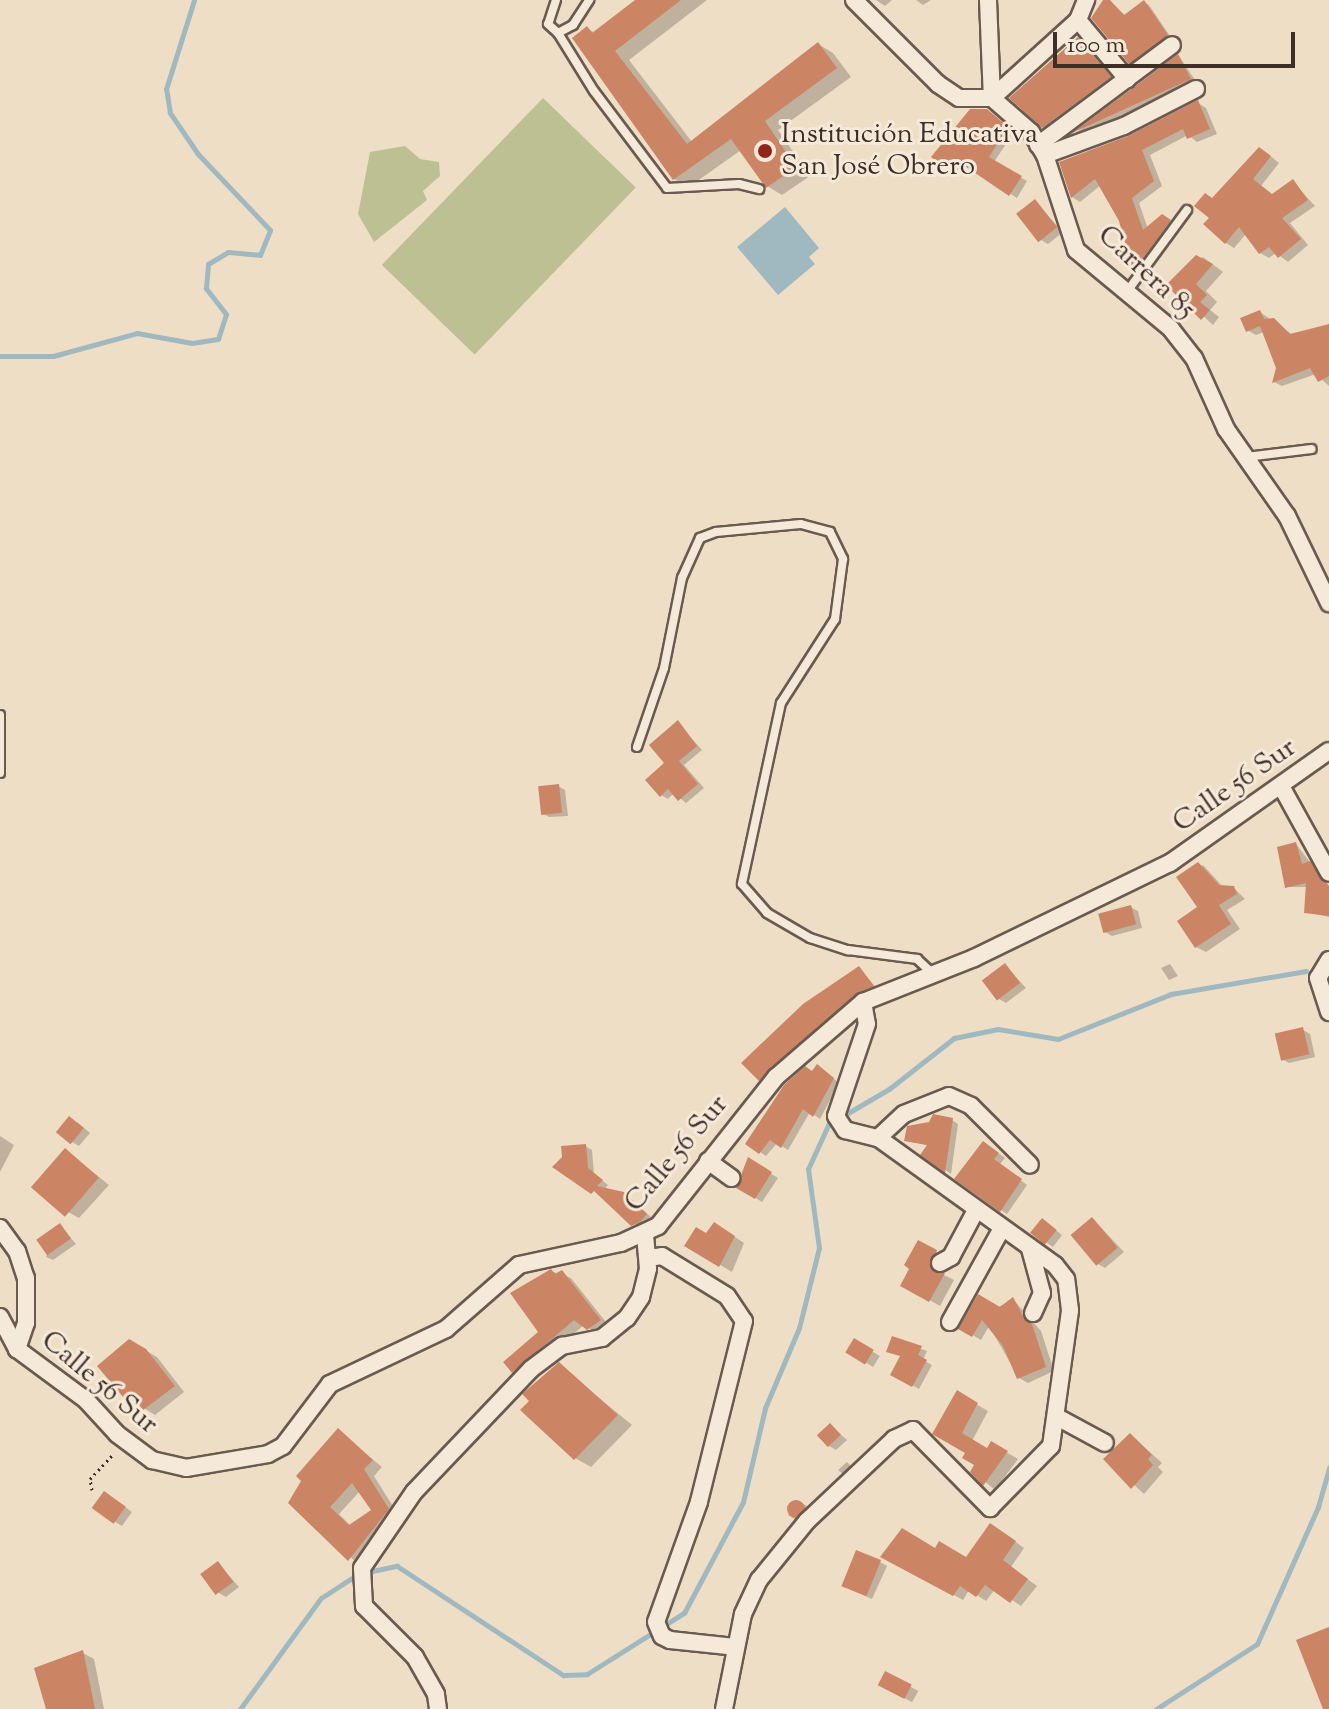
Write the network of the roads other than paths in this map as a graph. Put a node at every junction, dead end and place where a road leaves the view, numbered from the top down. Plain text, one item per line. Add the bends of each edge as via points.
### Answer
1 (556, 0) edge
2 (589, 0) edge
3 (854, 0) edge
4 (988, 0) edge
5 (1086, 0) edge
6 (1078, 20) junction
7 (558, 33) junction
8 (1172, 45) dead end
9 (1127, 79) junction
10 (1196, 89) dead end
11 (992, 98) junction
12 (1042, 150) junction
13 (759, 189) dead end
14 (1187, 210) dead end
15 (1125, 294) junction
16 (1312, 449) dead end
17 (1246, 457) junction
18 (1322, 563) edge
19 (1329, 603) edge
20 (0, 715) edge
21 (637, 747) dead end
22 (1329, 753) edge
23 (0, 773) edge
24 (1281, 786) junction
25 (1329, 873) edge
26 (1329, 960) edge
27 (931, 972) junction
28 (863, 1002) junction
29 (1329, 1012) edge
30 (878, 1138) junction
31 (708, 1161) junction
32 (1030, 1165) dead end
33 (731, 1178) dead end
34 (975, 1212) junction
35 (0, 1228) edge
36 (1001, 1230) junction
37 (645, 1234) junction
38 (1030, 1249) junction
39 (648, 1258) junction
40 (940, 1263) dead end
41 (1033, 1313) dead end
42 (0, 1317) edge
43 (950, 1322) dead end
44 (17, 1349) junction
45 (1059, 1418) junction
46 (1105, 1443) dead end
47 (735, 1647) junction
48 (438, 1709) edge
49 (724, 1709) edge

1 - 7 lane via 548,24
2 - 7 lane via 573,25
3 - 11 street via 938,84 959,98
4 - 11 street
5 - 6 street
6 - 9 street
6 - 11 street
7 - 13 lane via 667,188 739,184
8 - 9 street
9 - 12 street
10 - 12 street via 1124,126
11 - 12 street, Carrera 85
12 - 15 street, Carrera 85 via 1076,250
14 - 15 lane
15 - 17 street, Carrera 85 via 1171,329 1194,358 1226,429
16 - 17 lane
17 - 18 street, Carrera 85
18 - 19 street, Carrera 85
20 - 23 lane
21 - 27 lane via 664,668 682,578 700,538 801,524 830,532 843,559 835,619 781,703 742,884 767,913 810,938 848,950 917,959
22 - 24 street, Calle 56 Sur
24 - 25 street
24 - 27 street, Calle 56 Sur via 1209,847 974,958
26 - 29 street via 1318,978
27 - 28 street, Calle 56 Sur
28 - 30 street via 867,1024 836,1116 845,1130
28 - 31 street, Calle 56 Sur via 776,1077
30 - 32 street via 904,1114 949,1096 971,1106
30 - 34 street
31 - 33 street
31 - 37 street, Calle 56 Sur
34 - 36 street
34 - 40 street via 951,1257
35 - 44 street via 24,1264 26,1278 26,1323
36 - 38 street
36 - 43 street
37 - 39 street
37 - 44 street, Calle 56 Sur via 519,1265 446,1329 330,1384 283,1446 268,1454 186,1468 152,1460 125,1441 86,1400
38 - 41 street via 1042,1293
38 - 45 street via 1062,1271 1070,1289
39 - 47 street via 662,1256 727,1296 744,1321 699,1502 656,1622 670,1640
39 - 48 street via 641,1297 627,1318 602,1338 562,1346 531,1369 414,1492 362,1568 364,1606 415,1657 436,1694
42 - 44 street, Calle 56 Sur
45 - 46 street
45 - 47 street via 1044,1455 990,1508 913,1430 901,1433 838,1489 772,1560 743,1614
47 - 49 street

